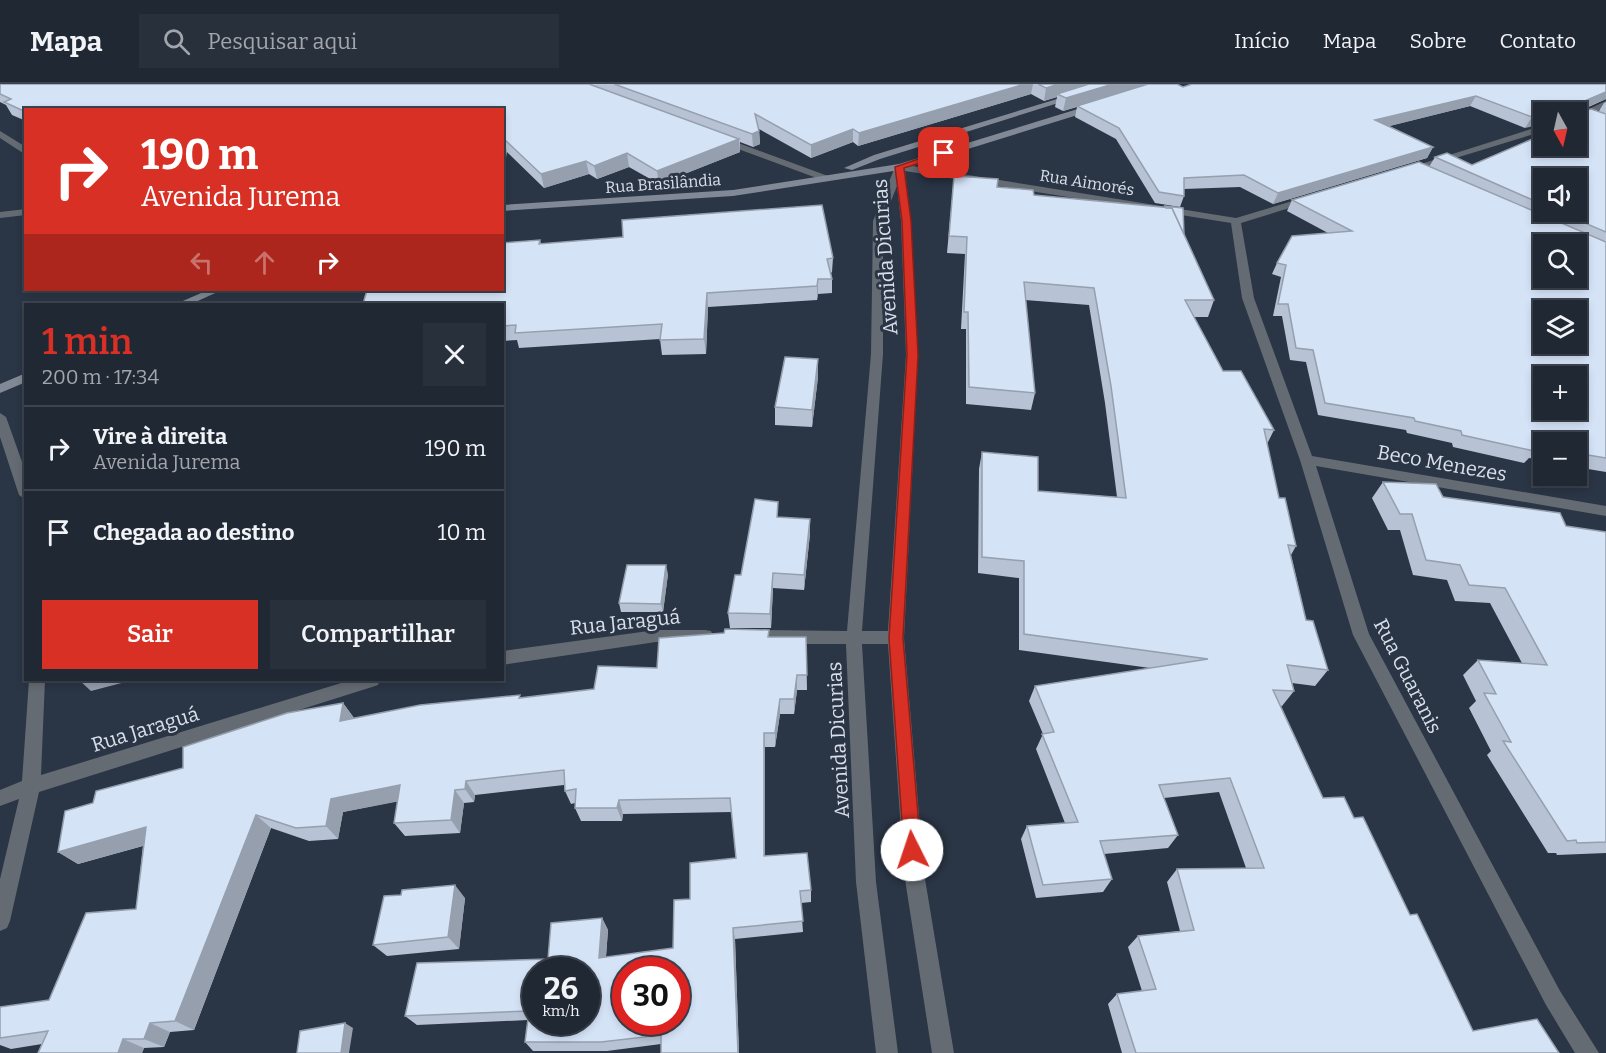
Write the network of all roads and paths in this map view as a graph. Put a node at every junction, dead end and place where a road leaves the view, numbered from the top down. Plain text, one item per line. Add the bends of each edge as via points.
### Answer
1 (1115, 84) edge
2 (1606, 104) edge
3 (1100, 105) edge
4 (1587, 113) edge
5 (1587, 117) edge
6 (1596, 118) edge
7 (1533, 131) edge
8 (0, 134) edge
9 (713, 137) edge
10 (24, 151) edge
11 (900, 167) junction
12 (1415, 168) junction
13 (1426, 173) edge
14 (1392, 175) edge
15 (825, 178) junction
16 (1314, 198) edge
17 (504, 208) edge
18 (24, 212) edge
19 (0, 215) edge
20 (1236, 221) junction
21 (214, 291) edge
22 (184, 303) edge
23 (24, 378) edge
24 (0, 390) edge
25 (0, 417) edge
26 (1308, 460) junction
27 (24, 489) edge
28 (1606, 511) edge
29 (854, 637) junction
30 (896, 638) junction
31 (504, 658) edge
32 (37, 681) edge
33 (369, 681) edge
34 (31, 786) junction
35 (0, 798) edge
36 (0, 921) edge
37 (887, 1053) edge
38 (944, 1053) edge
39 (1588, 1053) edge

1 - 15 main road via 877,157
2 - 4 street
3 - 11 main road
5 - 6 street
7 - 12 street
8 - 10 street
9 - 15 street
11 - 15 main road
11 - 20 street, Rua Aimorés
11 - 29 street, Avenida Dicurias via 878,221 877,354
11 - 30 street, Avenida Dicurias via 912,355
12 - 13 street
12 - 14 street
15 - 17 main road, Rua Brasilândia via 733,193
16 - 20 street, Rua Aimorés
18 - 19 street
20 - 26 street, Rua Guaranis via 1248,298
21 - 22 main road
23 - 24 main road
25 - 27 street
26 - 28 street, Beco Menezes
26 - 39 street, Rua Guaranis via 1361,635 1553,998
29 - 30 street, Rua Jaraguá
29 - 31 street, Rua Jaraguá via 656,636
29 - 37 street, Avenida Dicurias via 866,882
30 - 38 street, Avenida Dicurias via 914,873
32 - 34 street
33 - 34 street, Rua Jaraguá
34 - 35 street, Rua Jaraguá
34 - 36 street

